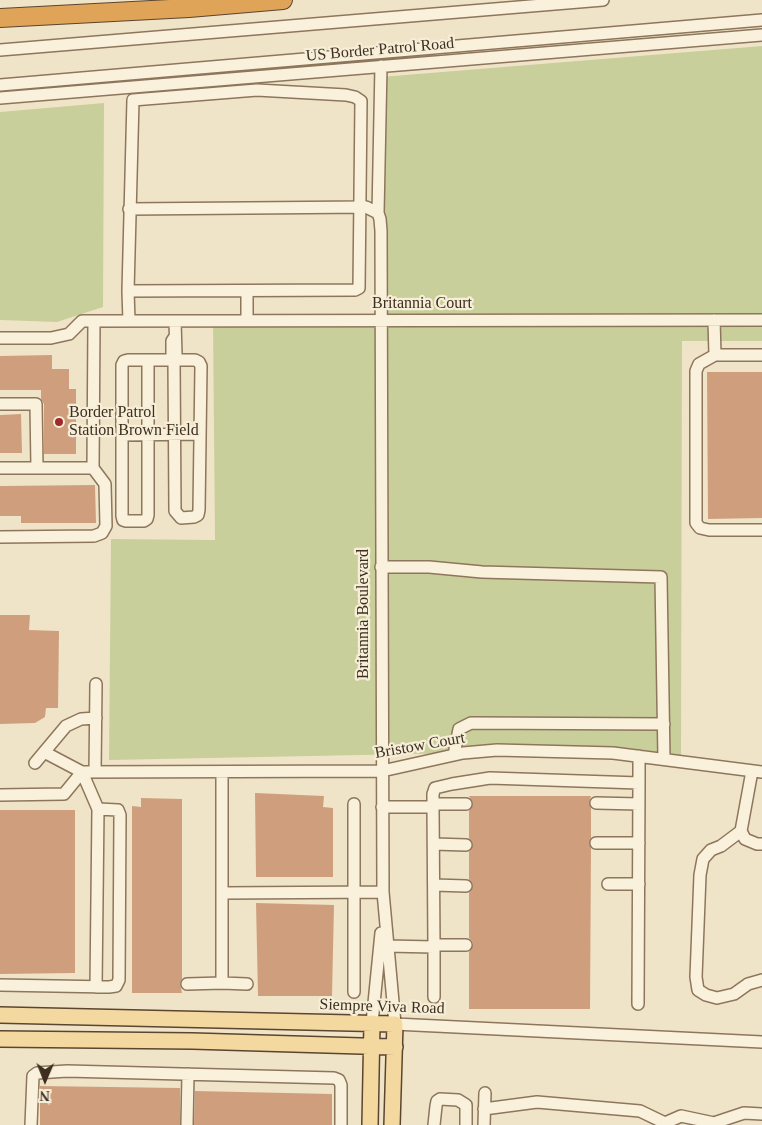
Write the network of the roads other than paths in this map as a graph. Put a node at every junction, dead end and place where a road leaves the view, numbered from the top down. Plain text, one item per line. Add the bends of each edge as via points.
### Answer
1 (283, 0) edge
2 (603, 0) edge
3 (0, 18) edge
4 (762, 20) edge
5 (762, 35) edge
6 (0, 50) edge
7 (382, 66) junction
8 (0, 85) edge
9 (0, 98) edge
10 (361, 208) junction
11 (129, 209) junction
12 (378, 213) junction
13 (128, 291) junction
14 (247, 291) junction
15 (714, 320) junction
16 (762, 320) edge
17 (94, 321) junction
18 (129, 321) junction
19 (175, 321) junction
20 (247, 321) junction
21 (381, 321) junction
22 (0, 338) edge
23 (715, 355) junction
24 (762, 355) edge
25 (148, 360) junction
26 (174, 360) junction
27 (0, 404) edge
28 (148, 434) junction
29 (174, 434) junction
30 (200, 434) junction
31 (122, 435) junction
32 (0, 468) edge
33 (37, 468) junction
34 (93, 468) junction
35 (762, 530) edge
36 (0, 537) edge
37 (381, 567) junction
38 (96, 684) dead end
39 (96, 718) junction
40 (664, 724) junction
41 (44, 752) junction
42 (454, 755) junction
43 (639, 756) junction
44 (664, 759) junction
45 (35, 763) dead end
46 (382, 771) junction
47 (757, 771) edge
48 (82, 772) junction
49 (95, 772) junction
50 (222, 772) junction
51 (639, 783) junction
52 (0, 795) edge
53 (596, 803) dead end
54 (354, 804) dead end
55 (466, 804) dead end
56 (639, 804) junction
57 (382, 806) junction
58 (433, 806) junction
59 (98, 809) junction
60 (741, 831) junction
61 (639, 843) junction
62 (434, 844) junction
63 (596, 844) dead end
64 (762, 844) edge
65 (466, 845) dead end
66 (608, 884) dead end
67 (638, 884) junction
68 (434, 885) junction
69 (466, 886) dead end
70 (354, 892) junction
71 (383, 892) junction
72 (222, 893) junction
73 (384, 906) junction
74 (387, 946) junction
75 (434, 946) junction
76 (466, 946) dead end
77 (762, 980) edge
78 (187, 984) dead end
79 (222, 984) junction
80 (247, 984) dead end
81 (0, 985) edge
82 (96, 987) junction
83 (354, 992) dead end
84 (434, 998) dead end
85 (638, 1004) dead end
86 (0, 1014) edge
87 (372, 1023) junction
88 (395, 1024) junction
89 (0, 1039) edge
90 (762, 1042) edge
91 (372, 1047) junction
92 (395, 1047) junction
93 (188, 1074) junction
94 (485, 1093) dead end
95 (484, 1109) junction
96 (762, 1114) edge
97 (31, 1125) edge
98 (187, 1125) edge
99 (341, 1125) edge
100 (370, 1125) edge
101 (392, 1125) edge
102 (434, 1125) edge
103 (466, 1125) edge
104 (484, 1125) edge

1 - 3 highway
2 - 6 street
4 - 8 street
5 - 7 street, US Border Patrol Road
7 - 9 street, US Border Patrol Road
7 - 12 street, Britannia Boulevard
10 - 11 street
10 - 11 street via 361,101 346,95 257,90 133,100
10 - 12 street
10 - 14 street via 359,288
11 - 13 street
12 - 21 street, Britannia Boulevard
13 - 14 street
13 - 18 street
14 - 20 street
15 - 16 street, Britannia Court
15 - 21 street, Britannia Court
15 - 23 street
17 - 18 street, Britannia Court
17 - 22 street, Britannia Court via 82,321 69,334 51,338
17 - 34 street
18 - 19 street, Britannia Court
19 - 20 street, Britannia Court
19 - 26 street
20 - 21 street, Britannia Court
21 - 37 street, Britannia Boulevard
23 - 24 street
23 - 35 street via 699,364 696,371 696,523 700,528 709,530
25 - 26 street
25 - 28 street
25 - 31 street via 128,360 122,365
26 - 29 street
26 - 30 street via 200,362
27 - 33 street via 36,404
28 - 29 street
28 - 31 street
28 - 31 street via 148,515 144,521 123,520
29 - 30 street
29 - 30 street via 176,510 181,518 198,515
32 - 33 street
33 - 34 street
34 - 36 street via 105,484 106,526 102,533 94,536
37 - 40 street via 661,577
37 - 46 street, Britannia Boulevard
38 - 39 street
39 - 41 street via 81,719 66,726
39 - 49 street
40 - 42 street via 471,724 459,729
40 - 44 street
41 - 45 street
41 - 48 street
42 - 43 street, Bristow Court via 497,750
42 - 46 street, Bristow Court
43 - 44 street, Bristow Court
43 - 51 street
44 - 47 street, Bristow Court
46 - 50 street, Bristow Court
46 - 57 street, Britannia Boulevard
47 - 60 street
48 - 49 street, Bristow Court
48 - 52 street via 64,794
48 - 59 street
49 - 50 street, Bristow Court
50 - 72 street
51 - 56 street
51 - 58 street via 490,778 436,788
53 - 56 street
54 - 70 street
55 - 58 street
56 - 61 street
57 - 58 street
57 - 71 street, Britannia Boulevard
58 - 62 street
59 - 82 street
59 - 82 street via 118,810 120,815 120,980 116,986
60 - 64 street via 745,838
60 - 77 street via 703,859 696,977 698,990 717,998 734,994 748,984
61 - 63 street
61 - 67 street
62 - 65 street
62 - 68 street
66 - 67 street
67 - 85 street
68 - 69 street
68 - 75 street
70 - 71 street
70 - 72 street
70 - 83 street
71 - 73 street, Britannia Boulevard
72 - 79 street
73 - 74 street, Britannia Boulevard
73 - 87 street, Britannia Boulevard
74 - 75 street
74 - 88 street, Britannia Boulevard
75 - 76 street
75 - 84 street
78 - 79 street
79 - 80 street
81 - 82 street
86 - 87 main road, Siempre Viva Road
87 - 88 main road, Siempre Viva Road
87 - 91 main road, Britannia Boulevard
88 - 90 street, Siempre Viva Road
88 - 92 main road, Britannia Boulevard
89 - 91 main road
91 - 92 main road
91 - 100 main road, Britannia Boulevard
92 - 101 main road, Britannia Boulevard
93 - 97 street via 37,1073 32,1082
93 - 98 street
93 - 99 street via 334,1078 341,1085
94 - 95 street
95 - 96 street via 537,1102 640,1111 666,1122 681,1116 714,1123 744,1113
95 - 104 street
102 - 103 street via 440,1099 458,1100 466,1105

